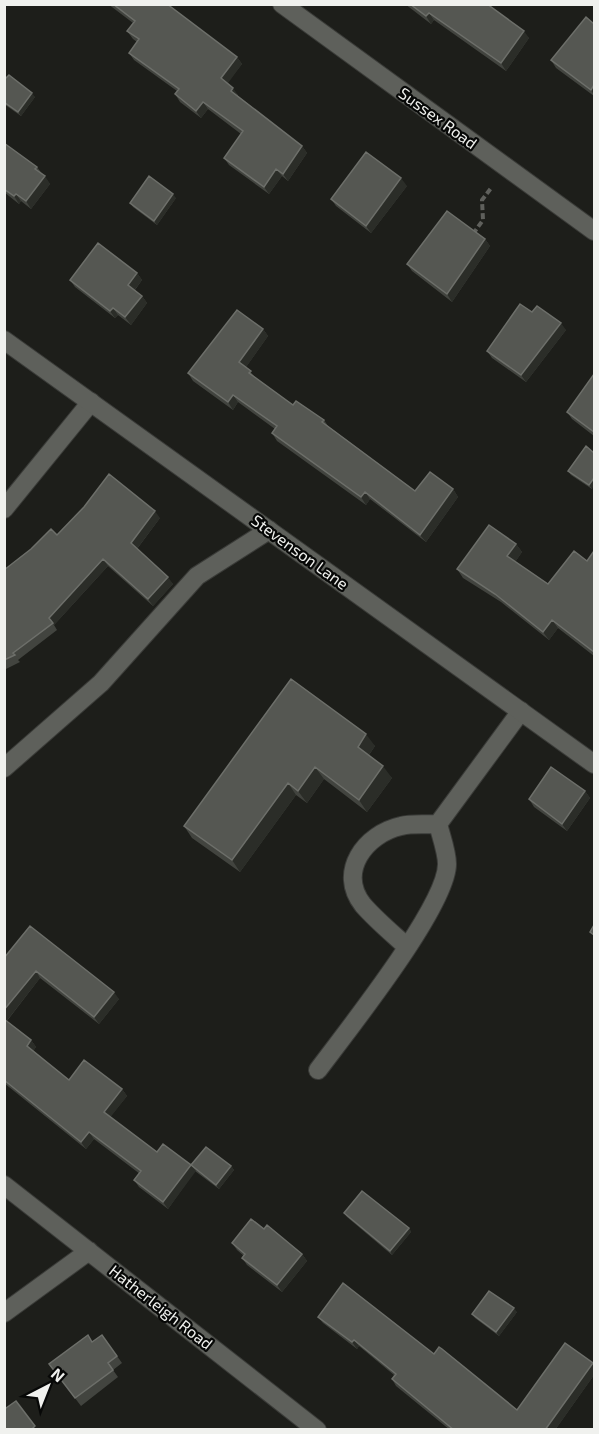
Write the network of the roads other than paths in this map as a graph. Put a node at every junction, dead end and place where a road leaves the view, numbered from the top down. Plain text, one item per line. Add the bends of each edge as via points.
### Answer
1 (282, 4) edge
2 (594, 231) edge
3 (4, 340) edge
4 (91, 402) junction
5 (4, 509) edge
6 (269, 530) junction
7 (521, 711) junction
8 (594, 764) edge
9 (4, 768) edge
10 (438, 824) junction
11 (407, 947) junction
12 (318, 1070) dead end
13 (4, 1185) edge
14 (89, 1251) junction
15 (4, 1313) edge
16 (317, 1430) edge

1 - 2 street, Sussex Road
3 - 4 street, Stevenson Lane
4 - 5 street
4 - 6 street, Stevenson Lane
6 - 7 street, Stevenson Lane
6 - 9 street via 197,576 101,683
7 - 8 street, Stevenson Lane
7 - 10 street
10 - 11 street via 447,865 440,895
10 - 11 street via 401,826 379,835 352,866 354,887 362,904
11 - 12 street
13 - 14 street, Hatherleigh Road
14 - 15 street
14 - 16 street, Hatherleigh Road

